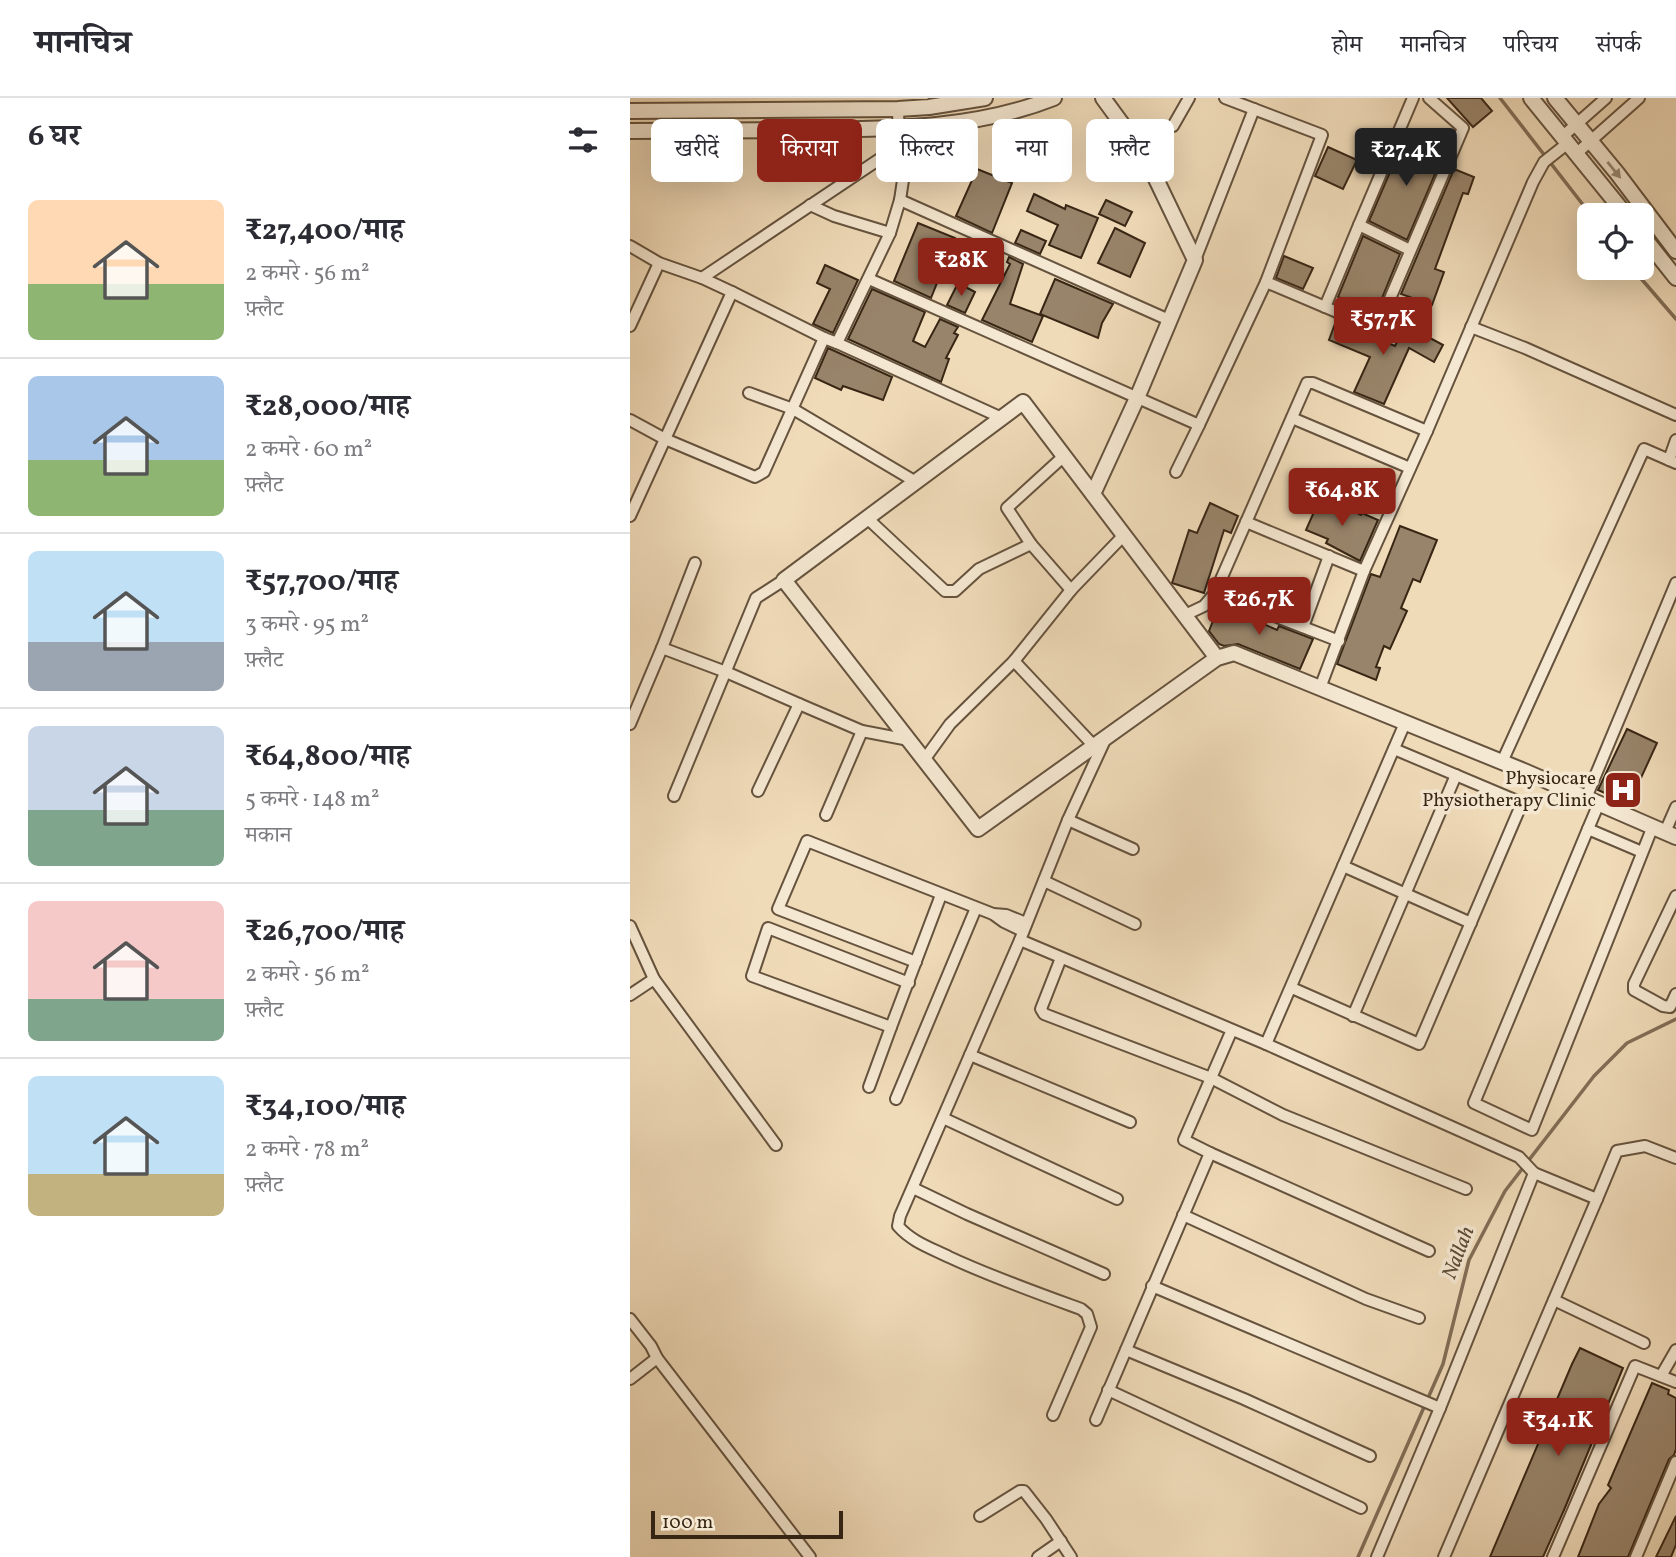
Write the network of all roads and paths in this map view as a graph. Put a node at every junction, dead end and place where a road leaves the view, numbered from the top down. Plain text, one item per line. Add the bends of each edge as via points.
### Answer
1 (985, 98) edge
2 (1054, 98) edge
3 (1103, 98) edge
4 (1189, 98) edge
5 (1225, 98) edge
6 (1413, 98) edge
7 (1429, 98) edge
8 (1531, 98) edge
9 (1555, 98) edge
10 (1606, 98) edge
11 (1639, 98) edge
12 (898, 109) junction
13 (1254, 109) junction
14 (651, 110) junction
15 (630, 111) edge
16 (651, 119) edge
17 (898, 119) edge
18 (978, 119) edge
19 (1174, 124) edge
20 (1576, 124) junction
21 (876, 129) edge
22 (743, 130) edge
23 (630, 131) edge
24 (651, 131) edge
25 (1590, 141) junction
26 (1567, 145) junction
27 (876, 161) edge
28 (903, 182) edge
29 (900, 200) junction
30 (1616, 203) edge
31 (810, 205) junction
32 (1359, 225) junction
33 (891, 233) junction
34 (630, 246) edge
35 (1410, 250) junction
36 (1654, 250) edge
37 (1676, 251) edge
38 (1195, 260) junction
39 (659, 263) junction
40 (702, 278) junction
41 (1676, 278) edge
42 (869, 279) junction
43 (1266, 282) junction
44 (732, 292) junction
45 (1389, 300) dead end
46 (1325, 307) junction
47 (1169, 320) junction
48 (630, 326) edge
49 (1370, 326) dead end
50 (1471, 327) junction
51 (824, 338) junction
52 (837, 343) junction
53 (749, 393) dead end
54 (1137, 398) junction
55 (793, 409) junction
56 (1676, 415) edge
57 (1002, 418) junction
58 (1292, 418) junction
59 (630, 420) edge
60 (1199, 425) junction
61 (1427, 431) junction
62 (665, 439) junction
63 (1676, 440) edge
64 (1064, 456) junction
65 (1673, 461) edge
66 (1410, 468) junction
67 (1176, 472) dead end
68 (916, 482) junction
69 (635, 494) edge
70 (1093, 494) junction
71 (630, 516) edge
72 (867, 518) junction
73 (1246, 522) junction
74 (1124, 535) junction
75 (1031, 544) junction
76 (1329, 556) junction
77 (695, 563) dead end
78 (1364, 571) junction
79 (785, 580) junction
80 (1676, 583) edge
81 (1071, 590) junction
82 (1215, 593) junction
83 (1185, 615) junction
84 (1303, 627) junction
85 (1339, 641) junction
86 (662, 648) junction
87 (1217, 658) junction
88 (1014, 661) junction
89 (726, 672) junction
90 (1320, 688) junction
91 (799, 704) junction
92 (1405, 723) junction
93 (630, 724) edge
94 (862, 731) junction
95 (909, 740) junction
96 (1100, 742) junction
97 (1394, 749) junction
98 (924, 760) junction
99 (1502, 762) junction
100 (1456, 775) junction
101 (758, 791) dead end
102 (674, 796) dead end
103 (1592, 801) junction
104 (1676, 807) edge
105 (826, 815) dead end
106 (1068, 820) junction
107 (1588, 829) junction
108 (1665, 832) edge
109 (1133, 849) dead end
110 (1642, 852) junction
111 (1343, 866) junction
112 (1044, 881) junction
113 (1405, 894) junction
114 (941, 895) junction
115 (1676, 896) edge
116 (976, 908) junction
117 (778, 909) junction
118 (1135, 923) dead end
119 (1471, 923) junction
120 (630, 926) edge
121 (768, 928) junction
122 (1023, 931) junction
123 (1061, 958) junction
124 (916, 962) junction
125 (654, 979) junction
126 (909, 982) junction
127 (1292, 988) junction
128 (630, 995) edge
129 (1676, 995) edge
130 (1353, 1016) junction
131 (891, 1027) junction
132 (1231, 1032) junction
133 (1266, 1044) junction
134 (970, 1055) junction
135 (1211, 1078) junction
136 (869, 1087) dead end
137 (896, 1098) dead end
138 (943, 1118) junction
139 (1130, 1122) dead end
140 (776, 1145) dead end
141 (1210, 1153) junction
142 (1676, 1158) edge
143 (1534, 1173) junction
144 (913, 1188) junction
145 (1466, 1189) dead end
146 (1117, 1199) dead end
147 (1597, 1199) junction
148 (1183, 1215) junction
149 (1429, 1251) dead end
150 (1104, 1274) dead end
151 (1152, 1286) junction
152 (1554, 1300) junction
153 (1419, 1318) dead end
154 (630, 1319) edge
155 (1644, 1343) dead end
156 (1126, 1350) junction
157 (1676, 1350) edge
158 (657, 1359) junction
159 (1661, 1376) junction
160 (630, 1379) edge
161 (1676, 1382) edge
162 (1108, 1390) junction
163 (1440, 1408) junction
164 (1053, 1415) dead end
165 (1096, 1420) dead end
166 (1370, 1456) dead end
167 (1676, 1462) edge
168 (1361, 1508) dead end
169 (980, 1516) dead end
170 (1061, 1541) junction
171 (810, 1557) edge
172 (1038, 1557) edge
173 (1071, 1557) edge
174 (1377, 1557) edge
175 (1444, 1557) edge
176 (1553, 1557) edge
177 (1636, 1557) edge

1 - 12 street
2 - 18 street
3 - 38 street via 1144,154
4 - 19 street
5 - 13 street
6 - 32 street
7 - 35 street via 1463,128
8 - 26 street
9 - 20 street
10 - 20 street
11 - 25 street
12 - 14 street
12 - 17 street
13 - 38 street
13 - 43 street via 1322,135
14 - 15 street
14 - 16 street
20 - 25 street
20 - 26 street
21 - 22 street
23 - 24 street
25 - 26 street
25 -> 37 street
26 - 30 street
26 - 50 street via 1544,162 1533,181
27 - 31 street
28 - 29 street
29 - 33 street
29 - 47 street
31 - 33 street
31 - 40 street
32 - 35 street
32 - 46 street
33 - 42 street
34 - 39 street
35 - 45 street
36 - 41 street
38 - 47 street
39 - 40 street
39 - 48 street
40 - 44 street
42 - 52 street
42 - 54 street
43 - 46 street
43 - 60 street
44 - 51 street
44 - 62 street
46 - 49 street
47 - 54 street
50 - 56 street
50 - 61 street
51 - 52 street
51 - 55 street
52 - 57 street
53 - 55 street
54 - 60 street
54 - 70 street
55 - 62 street via 764,471 755,477
55 - 68 street
57 - 64 street via 1023,402
57 - 68 street
58 - 61 street via 1307,383 1313,383
58 - 66 street
58 - 73 street
59 - 62 street
60 - 67 street
61 - 66 street
62 - 69 street
63 - 65 street
64 - 70 street
64 - 75 street via 1007,508
65 - 99 street via 1644,449
66 - 78 street
68 - 72 street
69 - 71 street
70 - 74 street
72 - 75 street via 945,591 956,591 979,569
72 - 79 street
73 - 76 street
73 - 82 street
74 - 81 street
74 - 83 street
75 - 81 street
76 - 78 street
76 - 84 street
77 - 86 street
78 - 85 street
79 - 89 street via 756,598
79 - 95 street
80 - 103 street
81 - 88 street
82 - 83 street via 1204,606
82 - 84 street
83 - 87 street
84 - 85 street
85 - 90 street
86 - 89 street
86 - 93 street
87 - 90 street via 1234,653
87 - 96 street
88 - 96 street
88 - 98 street via 950,724
89 - 91 street
89 - 102 street
90 - 92 street
91 - 94 street
91 - 101 street
92 - 97 street
92 - 99 street
94 - 95 street
94 - 105 street
95 - 98 street
96 - 98 street via 978,829
96 - 106 street
97 - 100 street
97 - 111 street
99 - 103 street
100 - 113 street
100 - 119 street via 1522,803
103 - 107 street
103 - 108 street
104 - 108 street
106 - 109 street
106 - 112 street
107 - 110 street
107 - 110 street via 1474,1103 1532,1130
108 - 110 street
111 - 113 street
111 - 127 street
112 - 118 street
112 - 122 street
113 - 119 street
113 - 130 street
114 - 116 street
114 - 117 street via 807,841
114 - 124 street
115 - 129 street via 1634,990 1670,1007
116 - 122 street
116 - 137 street
117 - 121 street
117 - 124 street
119 - 130 street via 1419,1044
120 - 125 street
121 - 126 street
121 - 131 street via 752,976
122 - 123 street
122 - 134 street
123 - 132 street
123 - 135 street via 1041,1009 1044,1014
124 - 126 street
125 - 128 street
125 - 140 street
126 - 131 street
127 - 130 street
127 - 133 street
131 - 136 street
132 - 133 street
132 - 135 street
133 - 143 street via 1519,1157
134 - 138 street
134 - 139 street
135 - 141 street via 1184,1140
135 - 145 street via 1283,1115
138 - 144 street
138 - 146 street
141 - 148 street
141 - 149 street
142 - 147 street via 1645,1146 1617,1151
143 - 147 street
143 - 163 street
144 - 150 street
144 - 164 street via 898,1226 906,1235 972,1268 1087,1314 1088,1338
147 - 152 street
148 - 151 street
148 - 153 street via 1366,1299
151 - 156 street
151 - 163 street
152 - 155 street
152 - 175 street
154 - 158 street
156 - 162 street
156 - 166 street
157 - 159 street
158 - 160 street
158 - 171 street
159 - 161 street
159 - 176 street via 1635,1366
162 - 165 street
162 - 168 street
163 - 174 street
167 - 177 street
169 - 170 street via 1024,1491
170 - 172 street
170 - 173 street

